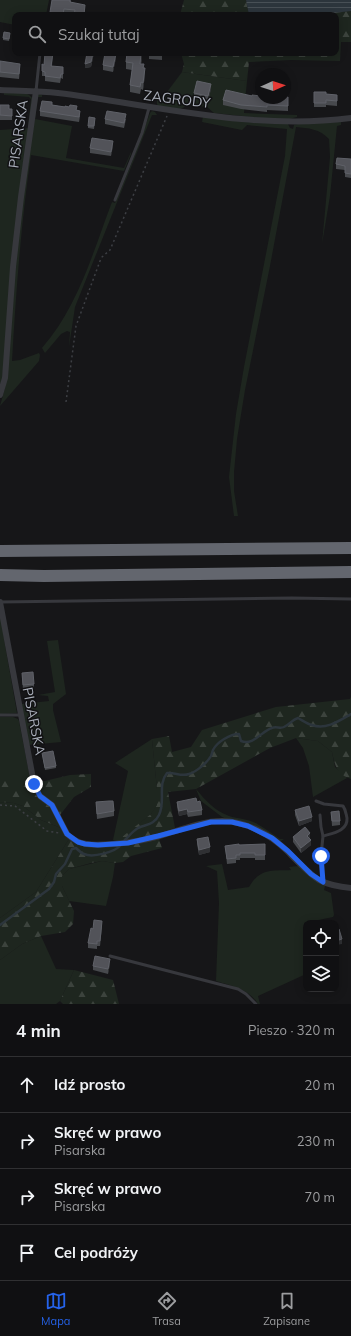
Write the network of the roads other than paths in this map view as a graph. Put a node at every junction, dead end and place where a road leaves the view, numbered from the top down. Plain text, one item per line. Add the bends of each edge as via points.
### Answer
1 (40, 56) edge
2 (0, 90) edge
3 (36, 91) junction
4 (149, 108) junction
5 (351, 118) edge
6 (115, 200) dead end
7 (0, 395) edge
8 (351, 548) edge
9 (0, 551) edge
10 (351, 572) edge
11 (0, 575) edge
12 (351, 599) edge
13 (0, 602) edge
14 (0, 715) edge
15 (20, 715) junction
16 (316, 801) dead end
17 (320, 815) dead end
18 (323, 836) junction
19 (323, 882) junction
20 (351, 888) edge
21 (110, 956) dead end
22 (256, 1004) edge

1 - 3 lane
2 - 3 street, ZAGRODY
3 - 4 street, ZAGRODY
3 - 7 street, PISARSKA via 13,267 5,378
4 - 5 street, ZAGRODY via 273,121
4 - 6 lane via 142,133
8 - 9 highway
10 - 11 highway
12 - 13 lane
13 - 15 street, PISARSKA
14 - 15 lane
15 - 19 street, PISARSKA via 36,789 40,796 52,805 67,834 73,840 98,845 128,843 211,822 232,822 248,826 272,838
16 - 18 lane via 343,806 346,813 347,823 342,830
17 - 18 lane
18 - 19 lane
19 - 20 street
21 - 22 lane via 238,989

